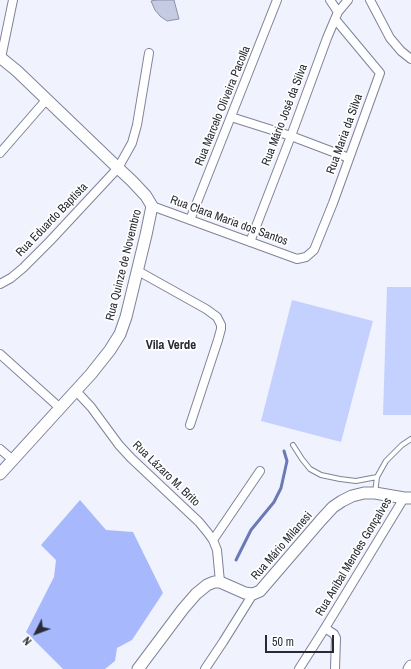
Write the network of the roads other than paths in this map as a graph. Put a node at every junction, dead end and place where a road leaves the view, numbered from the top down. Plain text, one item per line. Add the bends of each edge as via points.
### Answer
1 (13, 0) edge
2 (277, 0) edge
3 (330, 0) edge
4 (348, 0) edge
5 (370, 0) edge
6 (336, 16) junction
7 (149, 53) dead end
8 (1, 58) edge
9 (411, 59) edge
10 (47, 99) junction
11 (231, 117) junction
12 (291, 136) junction
13 (0, 153) edge
14 (349, 158) junction
15 (118, 168) junction
16 (152, 206) junction
17 (190, 220) junction
18 (250, 242) junction
19 (297, 259) joint
20 (138, 271) junction
21 (0, 284) edge
22 (0, 354) edge
23 (76, 391) junction
24 (60, 408) junction
25 (190, 425) dead end
26 (411, 439) edge
27 (293, 445) dead end
28 (0, 449) edge
29 (13, 460) junction
30 (260, 471) dead end
31 (0, 474) edge
32 (377, 477) junction
33 (375, 493) junction
34 (408, 498) edge
35 (213, 540) junction
36 (220, 582) junction
37 (253, 594) junction
38 (325, 628) junction
39 (411, 666) edge
40 (138, 669) edge
41 (206, 669) edge
42 (299, 669) edge
43 (335, 669) edge
44 (409, 669) edge

1 - 8 street
2 - 11 street, Rua Marcelo Oliveira Pacolla
3 - 6 street, Rua Maria da Silva
4 - 6 street, Rua Mário José da Silva
5 - 9 street via 390,38 401,52
6 - 12 street, Rua Mário José da Silva
6 - 14 street, Rua Maria da Silva via 380,73
7 - 15 street, Rua Eduardo Baptista via 137,125 132,143
8 - 10 street, Rua Quinze de Novembro
10 - 13 street
10 - 15 street, Rua Quinze de Novembro
11 - 12 street
11 - 17 street, Rua Marcelo Oliveira Pacolla
12 - 14 street
12 - 18 street, Rua Mário José da Silva
14 - 19 street, Rua Maria da Silva via 314,250 306,257
15 - 16 street, Rua Quinze de Novembro via 139,188
15 - 21 street, Rua Eduardo Baptista via 29,263
16 - 17 street, Rua Clara Maria dos Santos
16 - 20 street, Rua Quinze de Novembro
17 - 18 street, Rua Clara Maria dos Santos
18 - 19 street, Rua Clara Maria dos Santos
20 - 23 street, Rua Quinze de Novembro via 120,334
20 - 25 street via 206,309 217,317 221,325
22 - 24 street
23 - 24 street, Rua Quinze de Novembro
23 - 35 street, Rua Lázaro M. Brito via 131,458 199,522
24 - 29 street, Rua Quinze de Novembro
26 - 32 lane via 386,462
27 - 32 lane via 310,469 321,475 356,481
28 - 29 street
29 - 31 street, Rua Quinze de Novembro
30 - 35 street
32 - 33 lane
33 - 34 street, Rua Mário Milanesi
33 - 37 street, Rua Mário Milanesi via 352,496 333,507 260,591
34 - 38 street, Rua Aníbal Mendes Gonçalves
35 - 36 street, Rua Lázaro M. Brito via 217,550
36 - 37 street
36 - 40 street via 207,585 196,594
37 - 41 street, Rua Mário Milanesi
38 - 42 street, Rua Aníbal Mendes Gonçalves
38 - 43 street via 336,638
39 - 44 street

